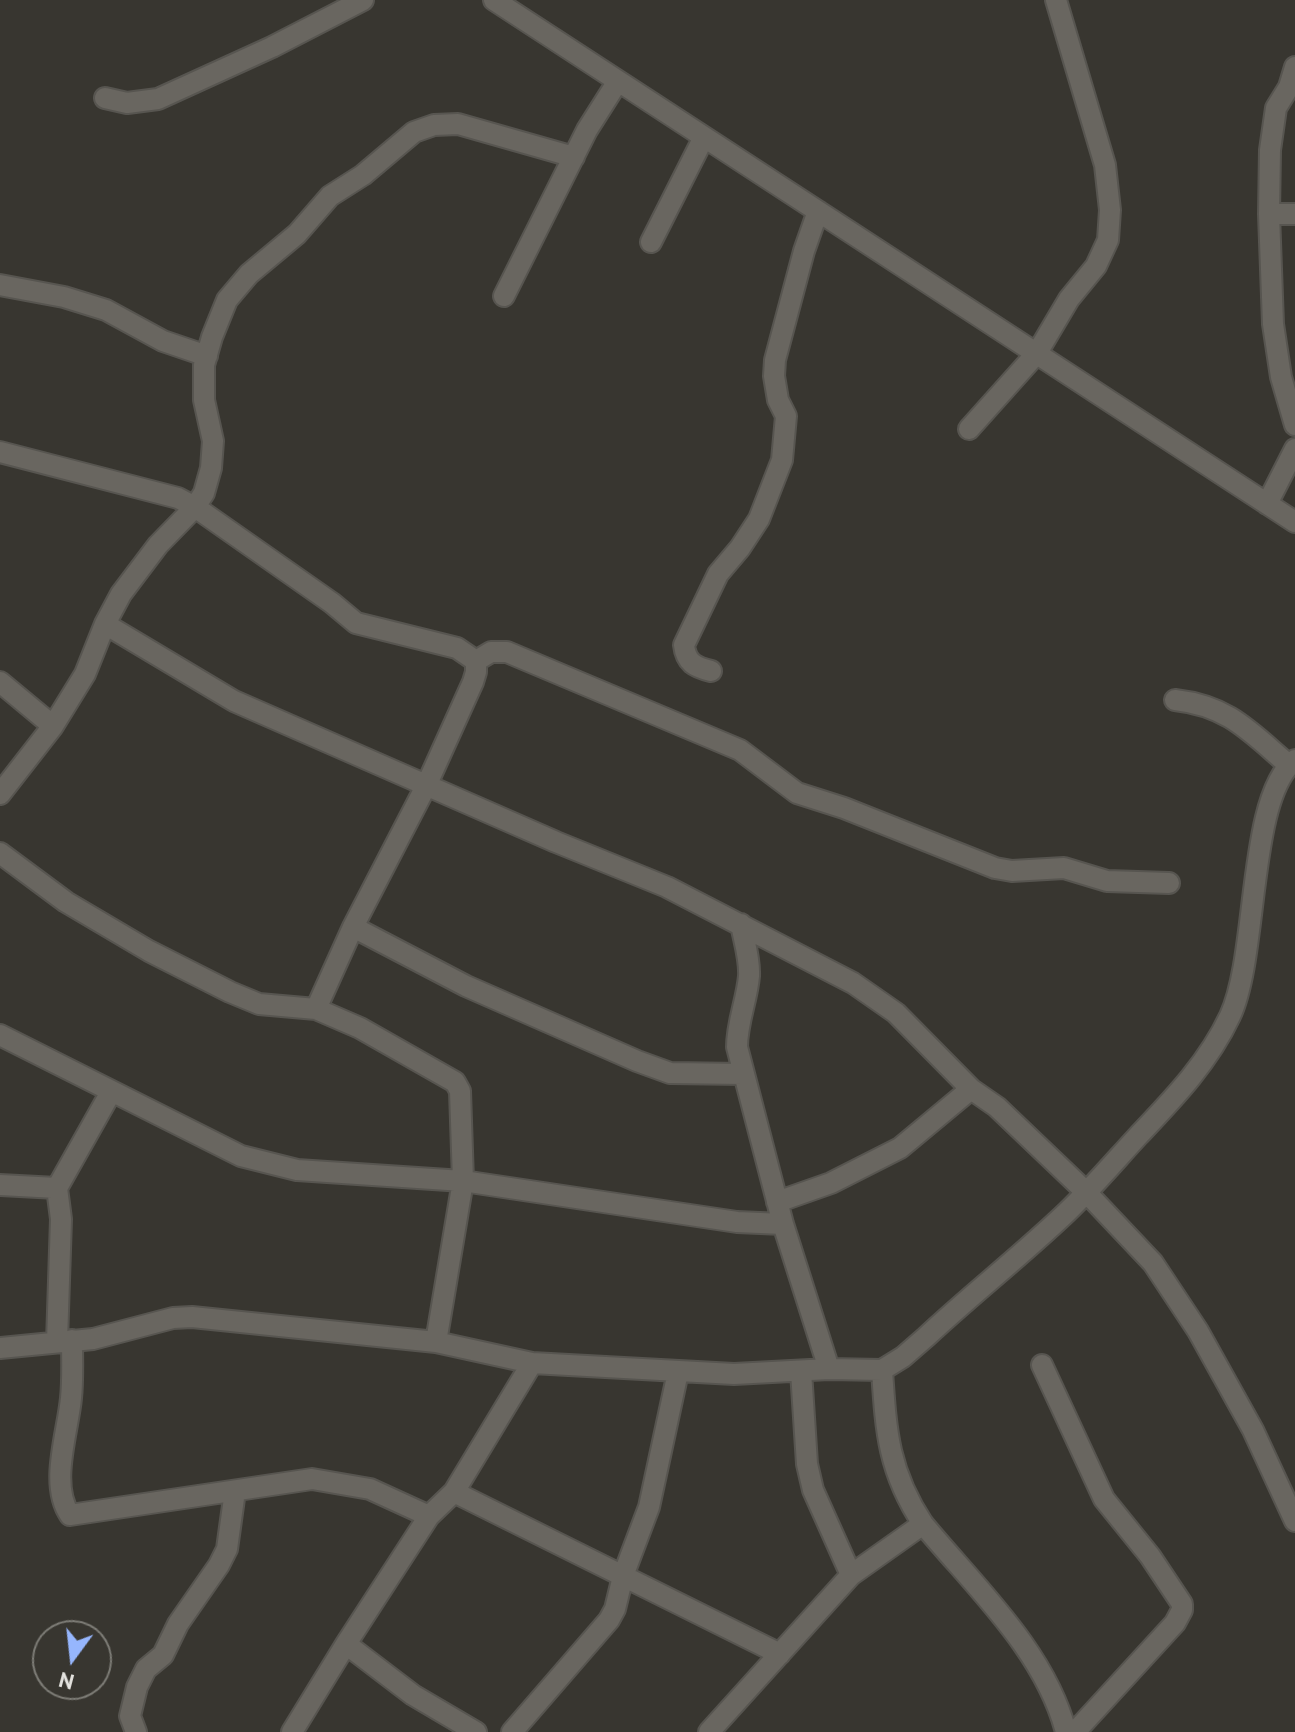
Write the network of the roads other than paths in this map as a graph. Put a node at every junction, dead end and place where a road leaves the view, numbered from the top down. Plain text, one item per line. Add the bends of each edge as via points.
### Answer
1 (363, 0) edge
2 (494, 0) edge
3 (1056, 0) edge
4 (1295, 67) edge
5 (618, 81) junction
6 (105, 98) dead end
7 (704, 137) junction
8 (574, 157) junction
9 (818, 211) junction
10 (1269, 214) junction
11 (1295, 214) edge
12 (651, 242) dead end
13 (0, 285) edge
14 (504, 296) dead end
15 (1037, 353) junction
16 (207, 356) junction
17 (1295, 425) edge
18 (969, 429) dead end
19 (1295, 449) edge
20 (0, 452) edge
21 (1267, 504) junction
22 (195, 507) junction
23 (1295, 522) edge
24 (105, 624) junction
25 (476, 661) junction
26 (711, 671) dead end
27 (0, 682) edge
28 (1175, 700) dead end
29 (53, 726) junction
30 (1292, 763) edge
31 (427, 784) junction
32 (0, 794) edge
33 (0, 853) edge
34 (1169, 883) dead end
35 (741, 924) junction
36 (353, 927) junction
37 (316, 1009) junction
38 (0, 1035) edge
39 (743, 1074) junction
40 (971, 1089) junction
41 (111, 1092) junction
42 (463, 1181) junction
43 (0, 1185) edge
44 (57, 1188) junction
45 (1086, 1192) junction
46 (777, 1202) junction
47 (783, 1224) junction
48 (64, 1341) junction
49 (436, 1342) junction
50 (0, 1348) edge
51 (532, 1363) junction
52 (1042, 1365) dead end
53 (829, 1369) junction
54 (882, 1370) junction
55 (801, 1371) junction
56 (678, 1372) junction
57 (235, 1491) junction
58 (454, 1492) junction
59 (429, 1516) junction
60 (1295, 1521) edge
61 (923, 1524) junction
62 (851, 1575) junction
63 (623, 1576) junction
64 (346, 1644) junction
65 (780, 1654) junction
66 (136, 1732) edge
67 (292, 1732) edge
68 (476, 1732) edge
69 (512, 1732) edge
70 (709, 1732) edge
71 (1066, 1732) edge
72 (1075, 1732) edge

1 - 6 street via 158,99 127,103
2 - 5 street
3 - 15 street via 1105,165 1110,210 1108,240 1096,266
4 - 10 street via 1276,108
5 - 7 street
5 - 8 street
7 - 9 street
7 - 12 street
8 - 14 street
8 - 16 street via 458,124 414,132 330,196 297,234 249,274 227,300
9 - 15 street
9 - 26 street via 775,360 778,400 786,416 782,460 759,519 718,574 684,645 685,656 695,666
10 - 11 street
10 - 17 street via 1273,324
13 - 16 street via 106,310 163,341
15 - 18 street
15 - 21 street
16 - 22 street via 204,400 213,441 211,468
19 - 21 street
20 - 22 street via 178,498
21 - 23 street
22 - 24 street via 158,545
22 - 25 street via 356,623 457,648
24 - 29 street via 85,674
24 - 31 street via 234,701
25 - 31 street via 473,682
25 - 34 street via 491,652 507,652 740,750 797,793 995,868 1064,868 1107,881
27 - 29 street
28 - 30 street via 1216,708
29 - 32 street
30 - 45 street via 1275,786 1263,825 1242,976 1230,1015 1183,1088
31 - 35 street
31 - 36 street
33 - 37 street via 66,902 230,992 259,1004
35 - 39 street via 749,978 737,1030
35 - 40 street via 872,996
36 - 37 street
36 - 39 street via 466,986 637,1061 670,1073
37 - 42 street via 455,1082 460,1091
38 - 41 street
39 - 46 street
40 - 45 street
40 - 46 street via 900,1148 831,1183
41 - 42 street via 241,1156 297,1170
41 - 44 street
42 - 47 street via 737,1222
42 - 49 street
43 - 44 street
44 - 48 street
45 - 54 street via 926,1337
45 - 60 street via 1153,1263 1198,1331
46 - 47 street
47 - 53 street
48 - 49 street via 192,1317
48 - 50 street
48 - 57 street via 71,1399 60,1462 63,1505 70,1515
49 - 51 street
51 - 56 street
51 - 58 street
52 - 72 street via 1104,1499 1182,1604 1175,1623
53 - 54 street
53 - 55 street
54 - 61 street via 890,1453 898,1480
55 - 56 street
55 - 62 street via 805,1451 813,1490
56 - 63 street via 649,1507
57 - 59 street via 312,1479 370,1489
57 - 66 street via 227,1549 219,1565 137,1687 130,1716
58 - 59 street
58 - 63 street
59 - 64 street
61 - 62 street
61 - 71 street via 1039,1665
62 - 65 street
63 - 65 street
63 - 69 street via 609,1620
64 - 67 street
64 - 68 street via 413,1695
65 - 70 street

